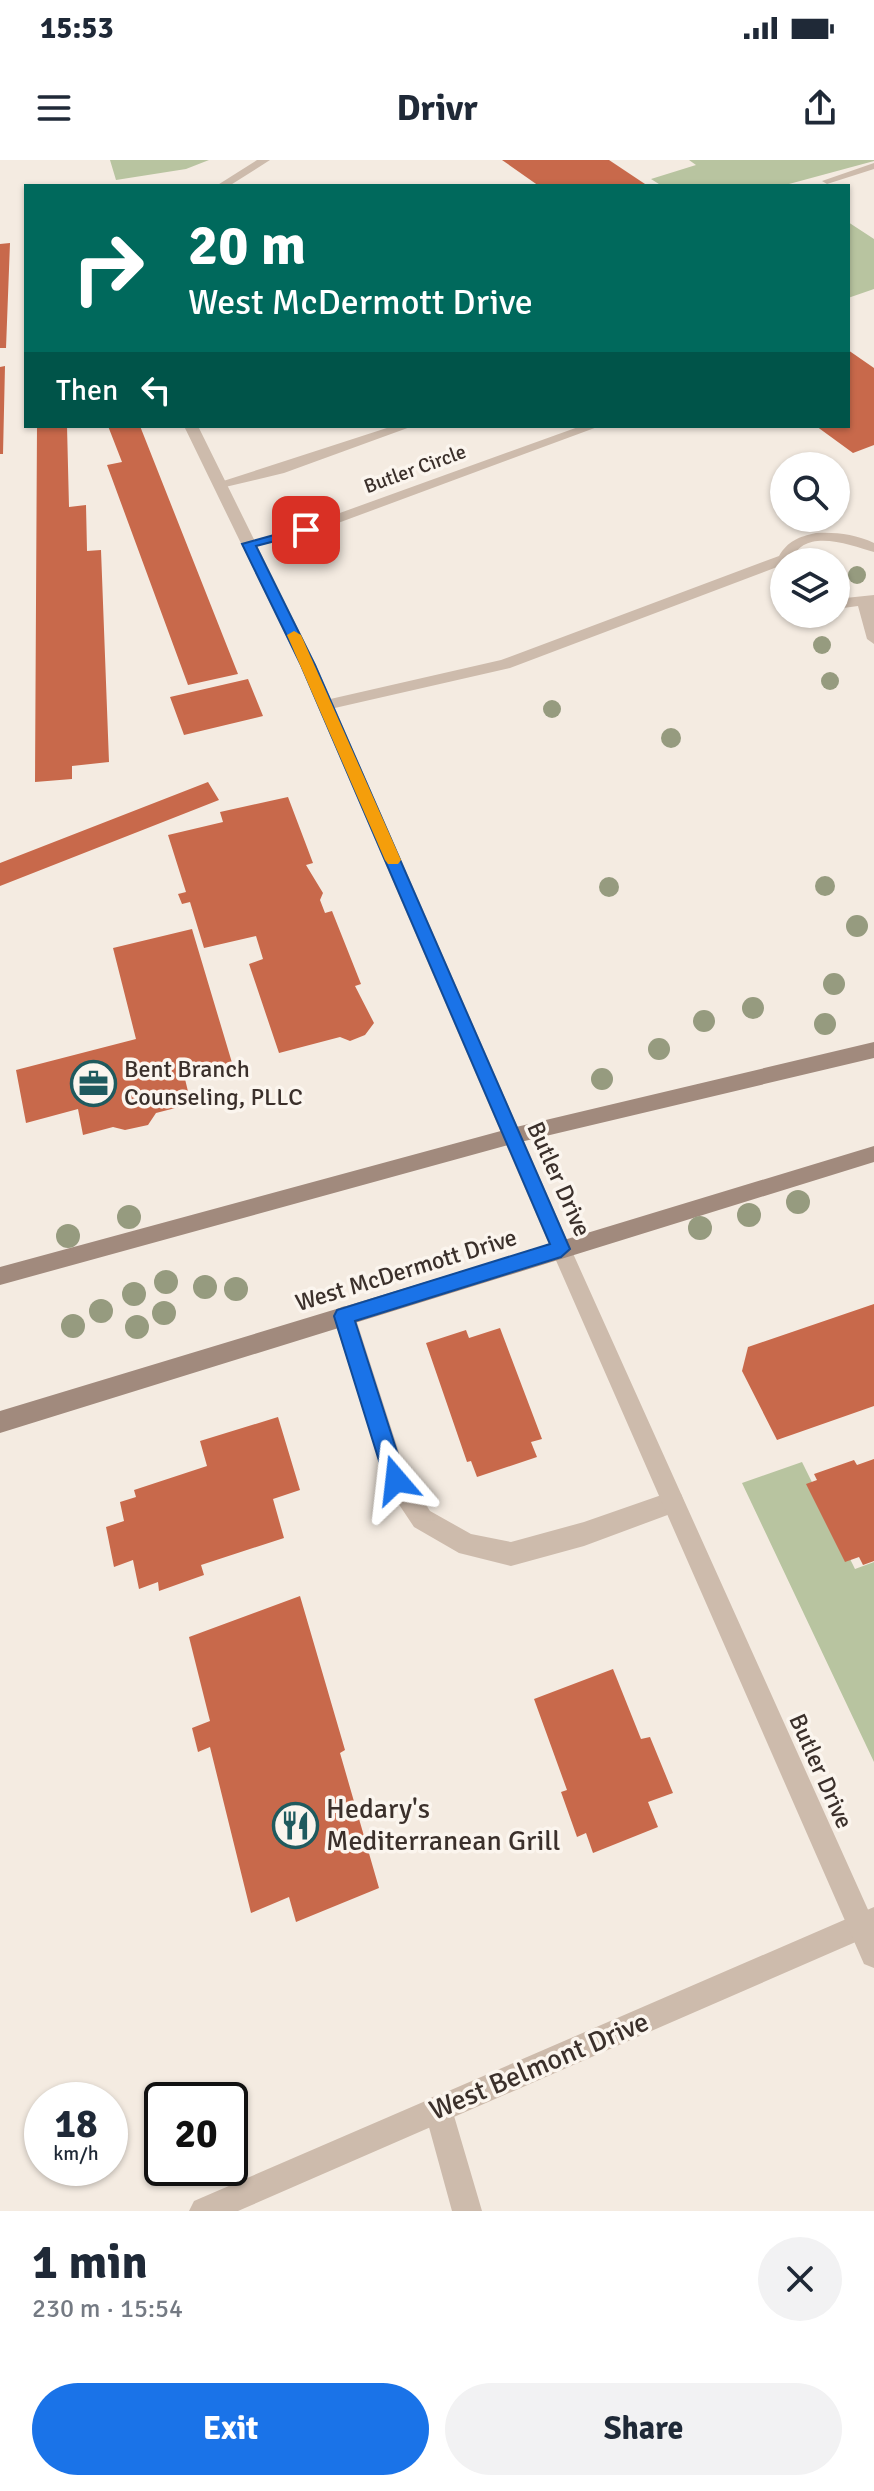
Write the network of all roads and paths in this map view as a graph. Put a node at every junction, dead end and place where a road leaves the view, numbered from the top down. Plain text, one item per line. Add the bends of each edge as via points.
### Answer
1 (265, 160) edge
2 (874, 166) edge
3 (827, 181) dead end
4 (224, 184) edge
5 (192, 428) edge
6 (400, 428) edge
7 (587, 428) edge
8 (221, 484) junction
9 (249, 544) junction
10 (789, 548) edge
11 (874, 548) edge
12 (770, 572) edge
13 (869, 601) edge
14 (874, 639) edge
15 (326, 705) junction
16 (874, 1050) edge
17 (512, 1136) junction
18 (874, 1154) edge
19 (561, 1249) junction
20 (0, 1276) edge
21 (344, 1316) junction
22 (0, 1422) edge
23 (673, 1502) junction
24 (868, 1923) edge
25 (874, 1954) edge
26 (438, 2109) junction
27 (204, 2211) edge
28 (467, 2211) edge

1 - 4 street
2 - 3 street
5 - 8 street, Butler Drive
6 - 8 street, Butler Circle
7 - 9 street, Butler Circle via 306,530
8 - 9 street, Butler Drive
9 - 15 street, Butler Drive
10 - 11 street via 823,536 845,537
12 - 15 street via 505,664
13 - 14 street
15 - 17 street, Butler Drive
16 - 17 main road
17 - 19 street, Butler Drive
17 - 20 main road
18 - 19 main road, West McDermott Drive
19 - 21 main road, West McDermott Drive
19 - 23 street, Butler Drive
21 - 22 main road, West McDermott Drive
21 - 23 street via 396,1480 422,1519 467,1545 511,1554
23 - 24 street, Butler Drive
24 - 25 street, Butler Drive
24 - 26 street, West Belmont Drive
26 - 27 street, West Belmont Drive
26 - 28 street

